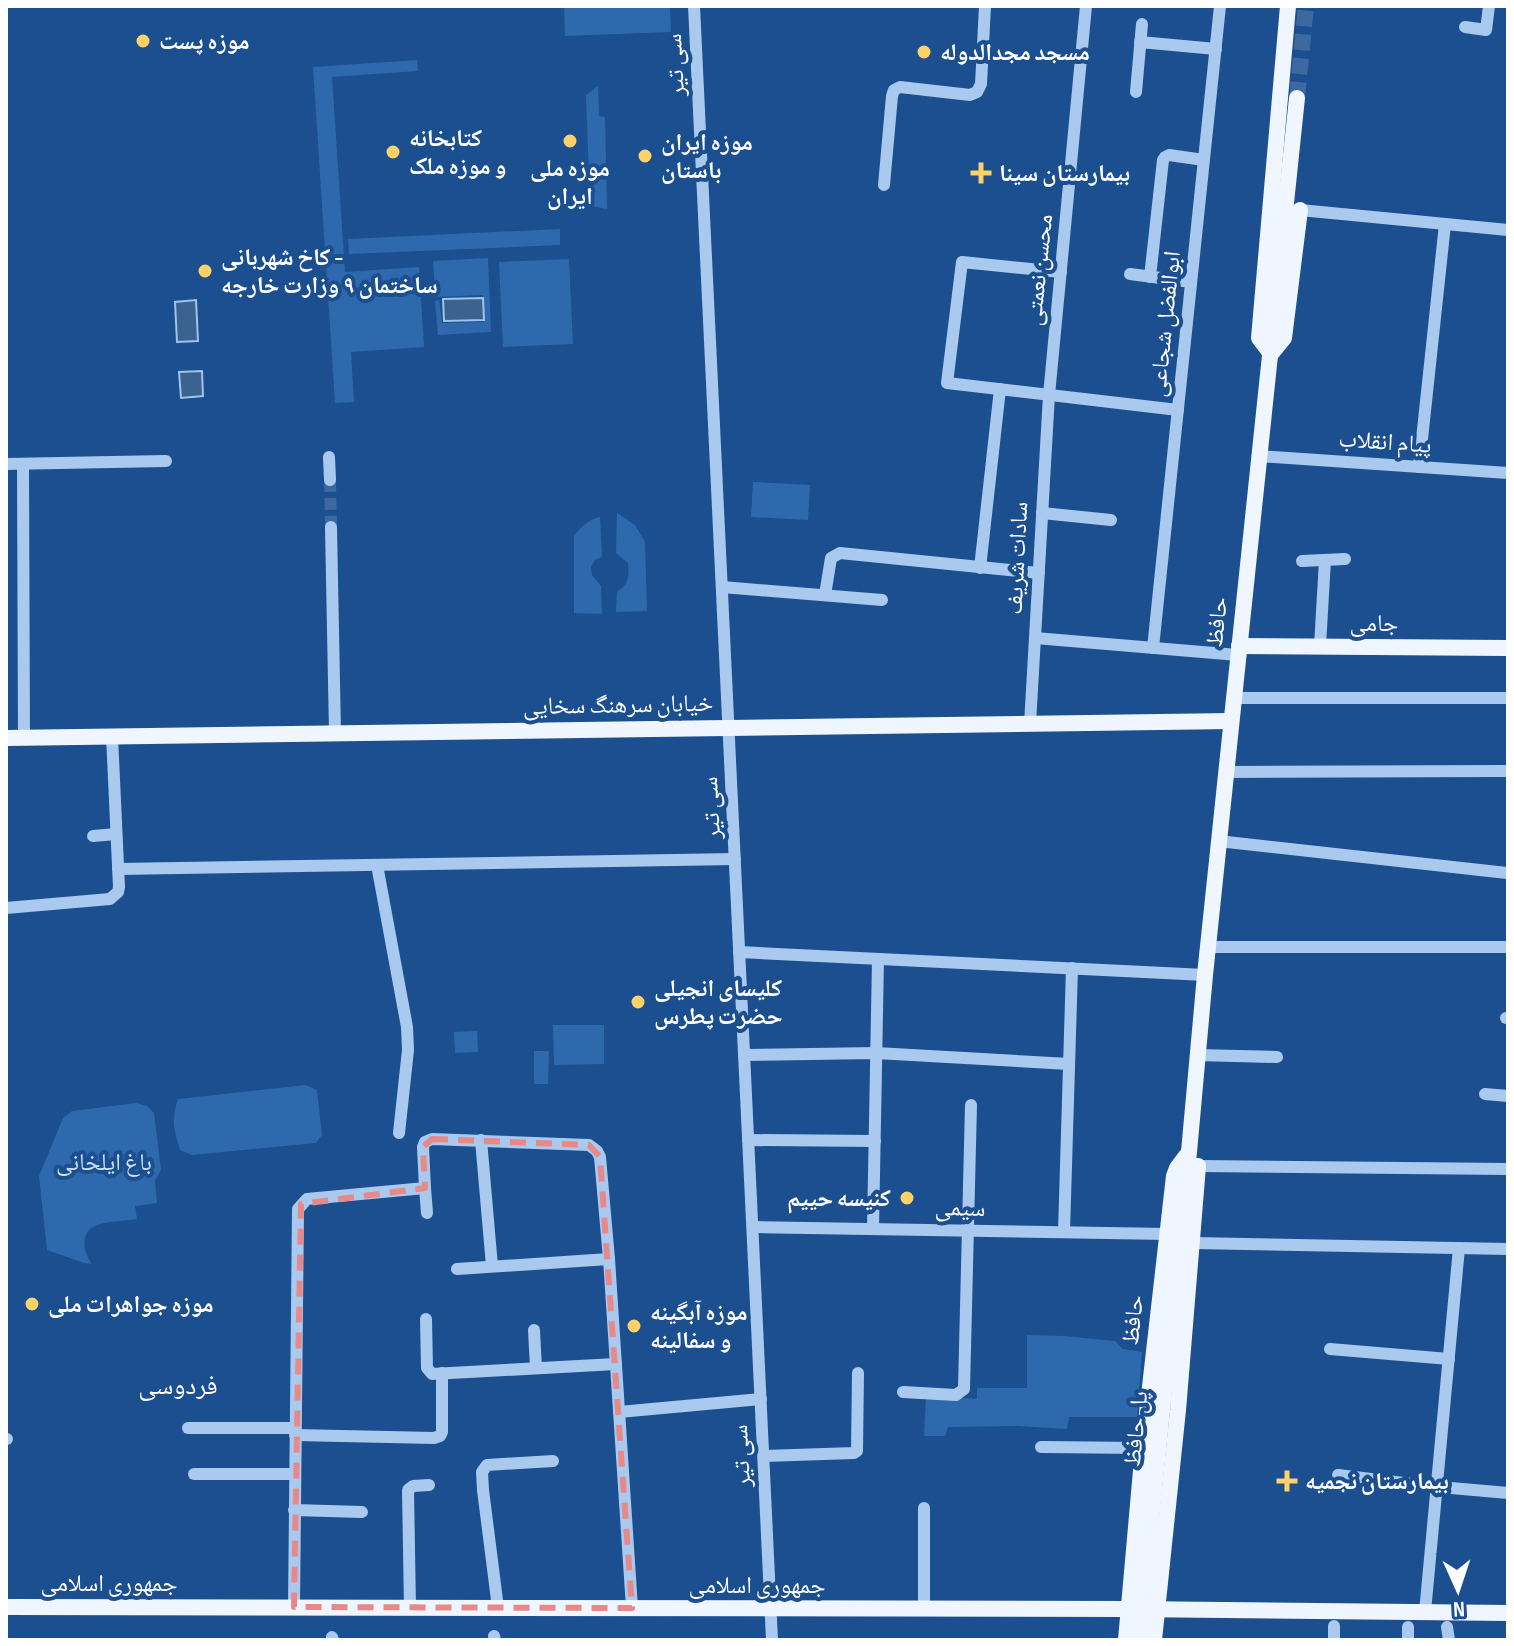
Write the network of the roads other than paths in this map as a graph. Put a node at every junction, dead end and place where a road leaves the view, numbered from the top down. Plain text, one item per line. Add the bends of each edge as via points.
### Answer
1 (694, 6) edge
2 (985, 6) edge
3 (1086, 6) edge
4 (1220, 6) edge
5 (1289, 6) edge
6 (1489, 6) edge
7 (1142, 24) dead end
8 (1465, 27) dead end
9 (1140, 42) junction
10 (1216, 49) junction
11 (1136, 92) dead end
12 (1297, 98) tunnel mouth
13 (1204, 160) junction
14 (884, 185) dead end
15 (1300, 210) joint
16 (1445, 224) junction
17 (1508, 230) edge
18 (1061, 272) junction
19 (1130, 274) dead end
20 (1150, 277) junction
21 (1191, 282) junction
22 (1271, 354) junction
23 (1000, 389) junction
24 (1049, 395) junction
25 (1178, 410) junction
26 (1258, 456) junction
27 (329, 457) dead end
28 (166, 461) dead end
29 (6, 464) edge
30 (23, 464) junction
31 (1419, 467) junction
32 (1508, 473) edge
33 (330, 480) tunnel mouth
34 (1042, 513) junction
35 (1111, 520) dead end
36 (331, 527) tunnel mouth
37 (1345, 559) dead end
38 (1325, 560) junction
39 (1302, 561) dead end
40 (980, 568) junction
41 (1039, 573) junction
42 (722, 587) junction
43 (825, 595) junction
44 (882, 600) dead end
45 (1035, 638) junction
46 (1320, 646) junction
47 (1153, 648) junction
48 (1508, 648) edge
49 (1238, 650) junction
50 (1233, 698) junction
51 (1508, 698) edge
52 (1231, 721) junction
53 (1030, 724) junction
54 (729, 728) junction
55 (335, 733) junction
56 (112, 736) junction
57 (6, 738) edge
58 (24, 738) junction
59 (1508, 771) edge
60 (1226, 772) junction
61 (116, 834) junction
62 (93, 836) dead end
63 (1218, 841) junction
64 (735, 859) junction
65 (377, 865) junction
66 (118, 869) junction
67 (1507, 873) edge
68 (6, 908) edge
69 (1207, 947) junction
70 (1508, 947) edge
71 (739, 952) junction
72 (878, 959) junction
73 (1072, 968) junction
74 (1205, 975) junction
75 (876, 1053) junction
76 (744, 1055) junction
77 (1196, 1055) junction
78 (1277, 1057) dead end
79 (1069, 1064) junction
80 (1485, 1094) dead end
81 (1508, 1096) edge
82 (971, 1105) dead end
83 (399, 1133) dead end
84 (481, 1140) junction
85 (748, 1140) junction
86 (875, 1141) junction
87 (1191, 1161) junction
88 (1508, 1169) edge
89 (425, 1188) junction
90 (427, 1213) dead end
91 (1181, 1222) joint
92 (753, 1227) junction
93 (873, 1229) junction
94 (967, 1231) junction
95 (1064, 1232) junction
96 (1167, 1234) junction
97 (1193, 1243) junction
98 (1459, 1248) junction
99 (1508, 1249) edge
100 (609, 1259) junction
101 (492, 1266) junction
102 (457, 1269) dead end
103 (426, 1319) dead end
104 (534, 1330) dead end
105 (1330, 1349) dead end
106 (1449, 1359) junction
107 (616, 1364) junction
108 (536, 1368) junction
109 (442, 1373) junction
110 (858, 1373) dead end
111 (903, 1392) dead end
112 (761, 1399) junction
113 (619, 1412) junction
114 (188, 1428) dead end
115 (295, 1431) junction
116 (1041, 1447) dead end
117 (1143, 1448) junction
118 (764, 1456) junction
119 (553, 1461) dead end
120 (194, 1474) dead end
121 (295, 1474) junction
122 (1338, 1475) dead end
123 (429, 1485) dead end
124 (1437, 1487) junction
125 (1451, 1488) dead end
126 (1508, 1493) edge
127 (924, 1508) dead end
128 (294, 1510) junction
129 (362, 1512) dead end
130 (1137, 1530) junction
131 (1166, 1535) junction
132 (6, 1607) edge
133 (294, 1607) junction
134 (410, 1608) junction
135 (498, 1608) junction
136 (632, 1608) junction
137 (771, 1609) junction
138 (924, 1609) junction
139 (1129, 1609) junction
140 (1158, 1609) junction
141 (1425, 1612) junction
142 (1508, 1613) edge
143 (1334, 1626) edge
144 (1408, 1626) edge
145 (1447, 1626) edge
146 (772, 1640) edge
147 (1126, 1640) edge
148 (1139, 1640) edge
149 (1154, 1640) edge

1 - 42 street, سی تیر
2 - 14 street via 977,92 894,90
3 - 18 street, محسن نعمتی
4 - 10 street, ابوالفضل شجاعی
5 - 22 main road via 1259,338
6 - 8 street via 1486,30
7 - 9 street
9 - 10 street
9 - 11 street
10 - 13 street, ابوالفضل شجاعی
12 - 22 main road, حافظ
13 - 20 street via 1169,155 1163,160
13 - 21 street, ابوالفضل شجاعی
15 - 16 street
15 - 22 main road via 1284,338
16 - 17 street
16 - 31 street
18 - 23 street via 962,262 947,383
18 - 24 street, محسن نعمتی
19 - 20 street
20 - 21 street
21 - 25 street, ابوالفضل شجاعی
22 - 26 main road, حافظ
23 - 24 street
23 - 40 street
24 - 25 street
24 - 34 street, سادات شریف
25 - 47 street, ابوالفضل شجاعی
26 - 31 street, پیام انقلاب
26 - 49 main road, حافظ
27 - 33 street
28 - 30 street
29 - 30 street
30 - 58 street
31 - 32 street, پیام انقلاب
34 - 35 street
34 - 41 street, سادات شریف
36 - 55 street
37 - 38 street
38 - 39 street
38 - 46 street
40 - 41 street
40 - 43 street via 840,553 831,558
41 - 45 street, سادات شریف
42 - 43 street
42 - 54 street, سی تیر
43 - 44 street
45 - 47 street
45 - 53 street, سادات شریف
46 - 48 main road, جامی
46 - 49 main road, جامی
47 - 49 street
49 - 50 main road, حافظ
50 - 51 street
50 - 52 main road, حافظ
52 - 53 main road, خیابان سرهنگ سخایی
52 - 60 main road, حافظ
53 - 54 main road, خیابان سرهنگ سخایی
54 - 55 main road, خیابان سرهنگ سخایی
54 - 64 street, سی تیر
55 - 56 main road, خیابان سرهنگ سخایی
56 - 58 main road, خیابان سرهنگ سخایی
56 - 61 street
57 - 58 main road, خیابان سرهنگ سخایی
59 - 60 street
60 - 63 main road, حافظ
61 - 62 street
61 - 66 street
63 - 67 street
63 - 69 main road, حافظ
64 - 65 street
64 - 71 street, سی تیر
65 - 66 street
65 - 83 street via 407,1027
66 - 68 street via 118,892 110,899
69 - 70 street
69 - 74 main road, حافظ
71 - 72 street
71 - 76 street, سی تیر
72 - 73 street
72 - 75 street
73 - 74 street
73 - 79 street
74 - 77 main road, حافظ
75 - 76 street
75 - 79 street
75 - 86 street
76 - 85 street, سی تیر
77 - 78 street
77 - 87 main road, حافظ
79 - 95 street
80 - 81 street
82 - 94 street
84 - 89 street via 425,1142
84 - 100 street via 594,1147 602,1165
84 - 101 street
85 - 86 street
85 - 92 street, سی تیر
86 - 93 street
87 - 88 street
87 - 91 main road, حافظ
87 - 96 main road, حافظ via 1177,1168 1174,1176
87 - 97 main road, حافظ
89 - 90 street
89 - 115 street via 307,1199 301,1204 296,1214
91 - 148 main road, پل حافظ, bridge
92 - 93 street, سیمی
92 - 112 street, سی تیر
93 - 94 street, سیمی
94 - 95 street, سیمی
94 - 111 street via 964,1389 956,1395
95 - 96 street, سیمی
96 - 117 main road, حافظ
97 - 98 street
97 - 131 main road, حافظ
98 - 99 street
98 - 106 street
100 - 101 street
100 - 107 street
101 - 102 street
103 - 109 street via 427,1368 432,1374
104 - 108 street
105 - 106 street
106 - 124 street
107 - 108 street
107 - 113 street
108 - 109 street
109 - 115 street via 440,1436
110 - 118 street via 857,1451
112 - 113 street
112 - 118 street, سی تیر
113 - 136 street
114 - 115 street
115 - 121 street
116 - 117 street
117 - 130 main road, حافظ
118 - 137 street, سی تیر
119 - 135 street via 487,1465 482,1472
120 - 121 street
121 - 128 street
122 - 124 street
123 - 134 street via 410,1487 408,1493
124 - 141 street
125 - 126 street
127 - 138 street
128 - 129 street
128 - 133 street
130 - 131 main road
130 - 139 main road, حافظ
131 - 140 main road, حافظ
132 - 133 main road, جمهوری اسلامی
133 - 134 main road, جمهوری اسلامی
134 - 135 main road, جمهوری اسلامی
135 - 136 main road, جمهوری اسلامی
136 - 137 main road, جمهوری اسلامی
137 - 138 main road, جمهوری اسلامی
137 - 146 street, سی تیر
138 - 139 main road, جمهوری اسلامی
139 - 140 main road, جمهوری اسلامی
139 - 147 main road, حافظ
140 - 143 main road, جمهوری اسلامی
140 - 149 main road, حافظ
141 - 144 main road, جمهوری اسلامی
141 - 145 main road, جمهوری اسلامی
142 - 145 main road, جمهوری اسلامی
143 - 144 main road, جمهوری اسلامی

